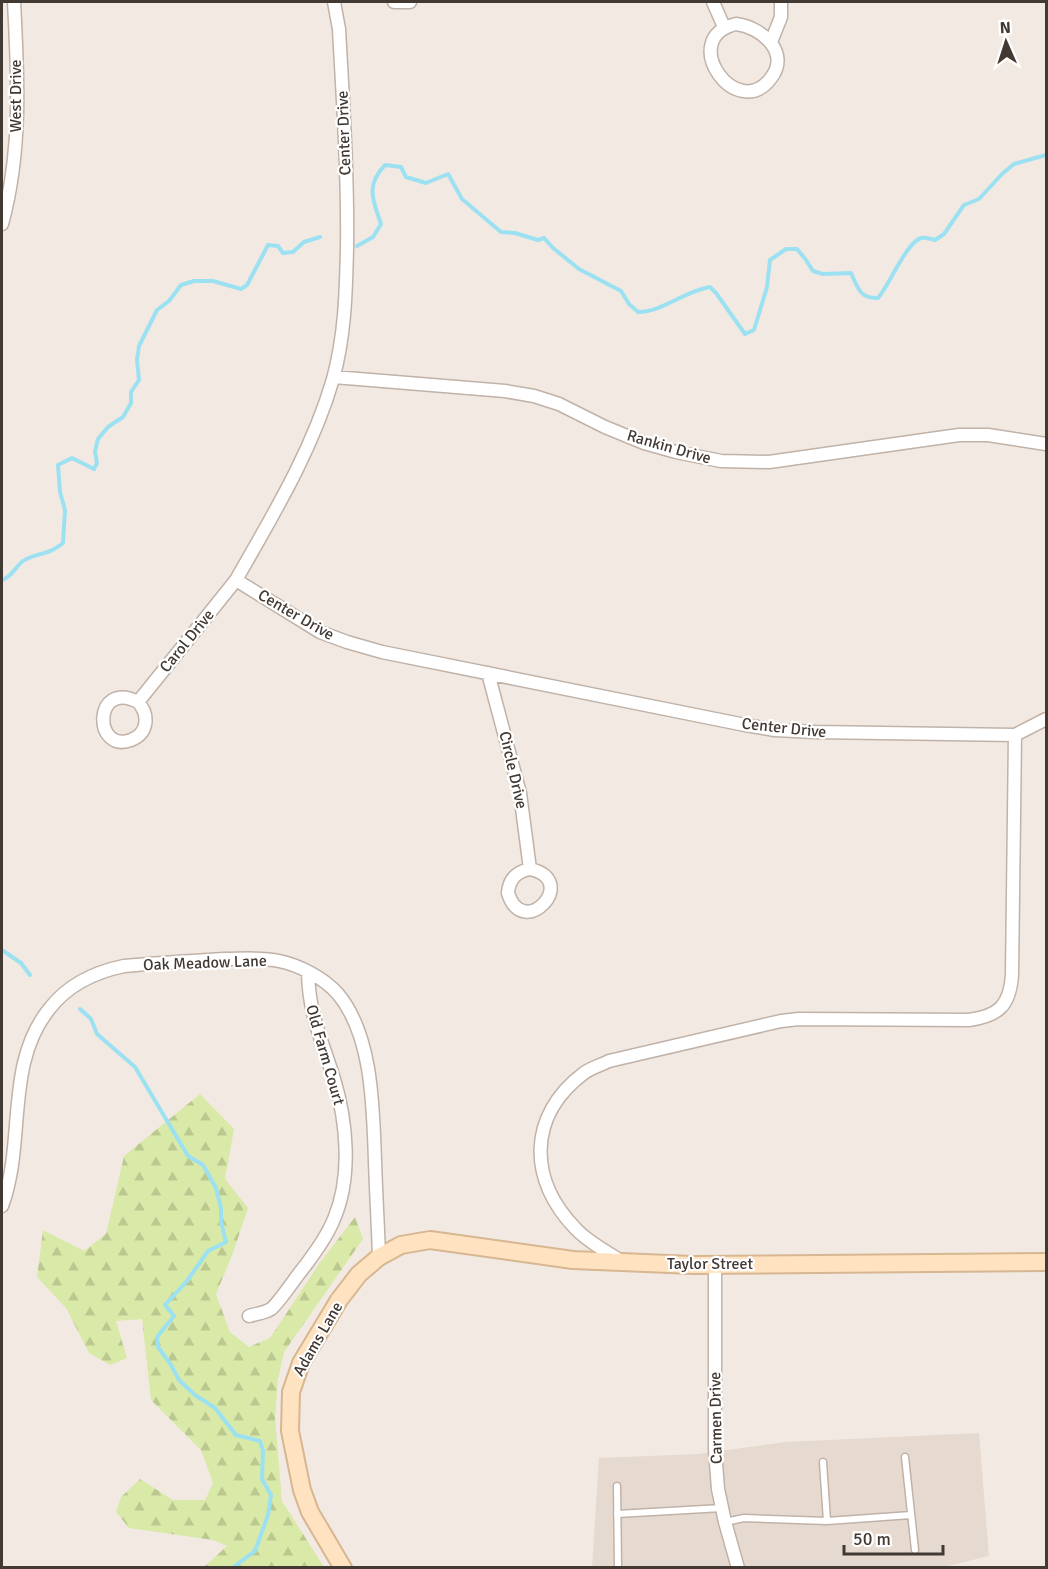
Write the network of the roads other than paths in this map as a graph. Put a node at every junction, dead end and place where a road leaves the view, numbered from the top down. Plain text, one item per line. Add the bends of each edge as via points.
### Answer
1 (14, 2) edge
2 (334, 2) edge
3 (394, 2) edge
4 (410, 2) edge
5 (713, 2) edge
6 (782, 2) edge
7 (724, 27) junction
8 (771, 42) junction
9 (2, 224) edge
10 (334, 377) junction
11 (1045, 440) edge
12 (236, 580) junction
13 (488, 673) junction
14 (138, 702) dead end
15 (1047, 719) edge
16 (1015, 735) junction
17 (530, 870) dead end
18 (308, 973) junction
19 (2, 1206) edge
20 (379, 1257) junction
21 (625, 1263) junction
22 (1047, 1263) edge
23 (715, 1265) junction
24 (249, 1316) dead end
25 (905, 1457) dead end
26 (823, 1462) dead end
27 (617, 1486) dead end
28 (722, 1508) junction
29 (617, 1514) junction
30 (911, 1515) junction
31 (827, 1521) junction
32 (725, 1522) junction
33 (915, 1550) dead end
34 (343, 1568) edge
35 (618, 1568) edge
36 (738, 1568) edge

1 - 9 street, West Drive via 17,138
2 - 10 street, Center Drive via 339,29 347,221 346,300
3 - 4 street
5 - 7 street
6 - 8 street via 781,17
7 - 8 street via 747,25
7 - 8 street via 711,41 711,52 718,72 733,89 755,90 773,76 776,50
10 - 11 street, Rankin Drive via 534,396 644,443 721,461 769,462 959,435
10 - 12 street, Center Drive via 306,454
12 - 13 street, Center Drive via 305,624 347,642
12 - 14 street, Carol Drive
13 - 16 street, Center Drive via 775,730
13 - 17 street, Circle Drive via 520,794
15 - 16 street
16 - 21 street via 1012,975 1008,998 997,1013 969,1020 781,1021 609,1061 585,1072 562,1092 543,1130 540,1149 546,1188 576,1230
18 - 19 street, Oak Meadow Lane via 290,964 254,958 179,962 108,969 67,990 40,1020 29,1042 11,1172
18 - 20 street, Oak Meadow Lane via 338,994 354,1021 363,1050 373,1116
18 - 24 street, Old Farm Court via 313,1018 341,1106 345,1138 341,1196 318,1249 270,1309
20 - 21 street, Taylor Street via 401,1245 430,1240 573,1260
20 - 34 street, Adams Lane via 359,1274 339,1300 301,1363 291,1392 290,1431 302,1490 310,1512
21 - 23 street, Taylor Street
22 - 23 street, Taylor Street
23 - 28 street, Carmen Drive via 715,1450
25 - 30 lane
26 - 31 lane
27 - 29 lane
28 - 29 lane
28 - 32 street, Carmen Drive
29 - 35 lane
30 - 31 lane
30 - 33 lane
31 - 32 lane via 744,1518
32 - 36 street, Carmen Drive

